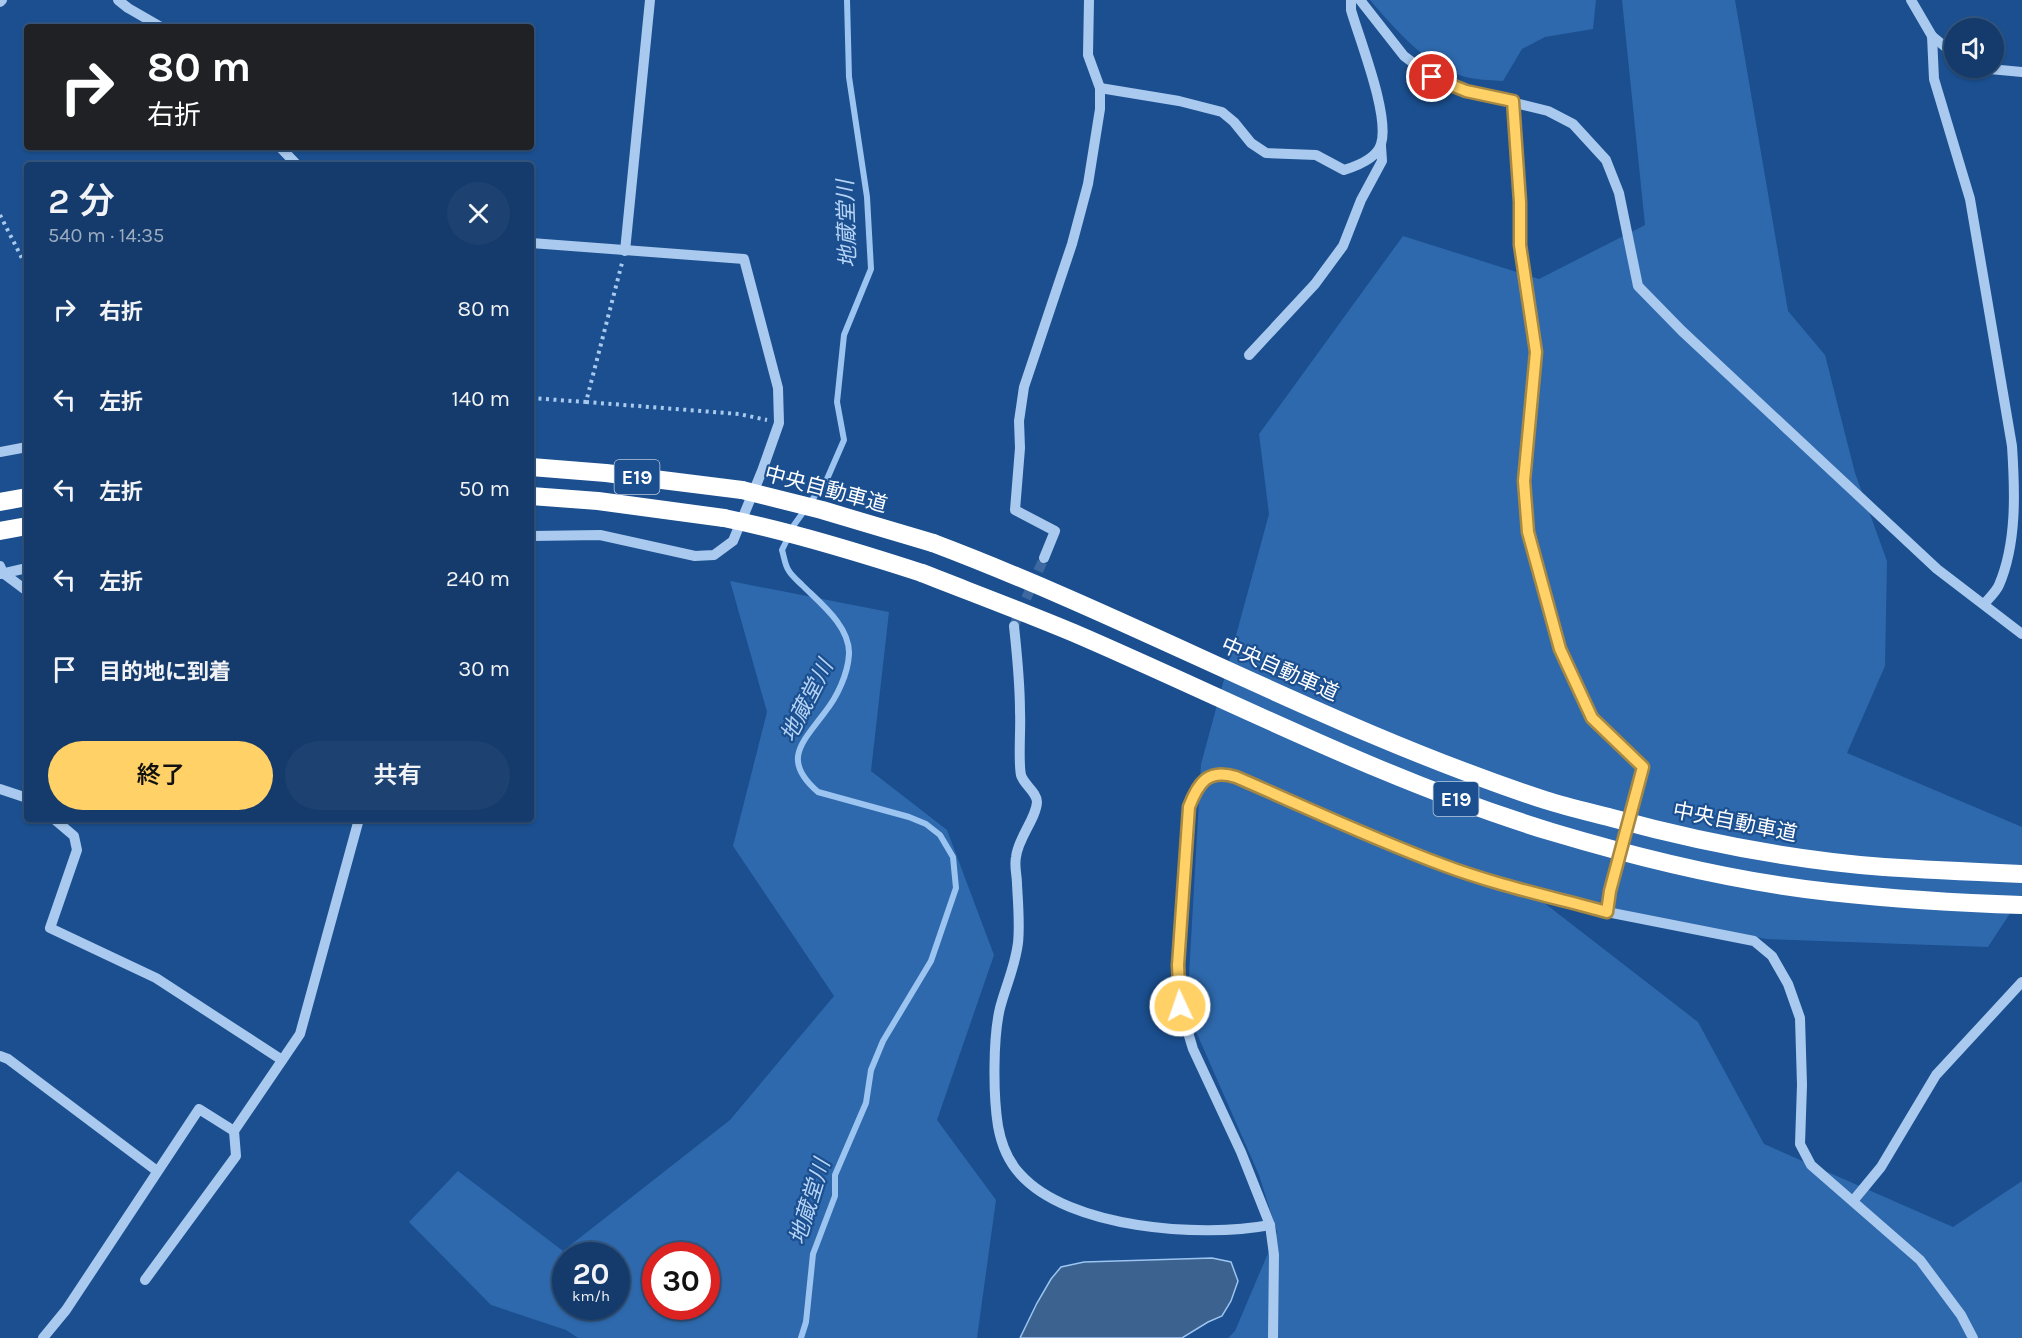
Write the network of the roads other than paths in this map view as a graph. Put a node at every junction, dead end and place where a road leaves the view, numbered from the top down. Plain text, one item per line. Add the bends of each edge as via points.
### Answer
1 (118, 0) edge
2 (650, 0) edge
3 (1089, 0) edge
4 (1351, 0) edge
5 (1360, 0) edge
6 (1911, 0) edge
7 (156, 24) edge
8 (1932, 36) junction
9 (1944, 46) edge
10 (2004, 70) edge
11 (2022, 72) edge
12 (1100, 88) junction
13 (1513, 101) junction
14 (1381, 146) junction
15 (283, 150) edge
16 (294, 162) edge
17 (534, 243) edge
18 (625, 251) junction
19 (1249, 355) dead end
20 (24, 448) edge
21 (0, 452) edge
22 (534, 467) edge
23 (534, 496) edge
24 (24, 498) edge
25 (0, 502) edge
26 (24, 527) edge
27 (0, 531) edge
28 (534, 536) edge
29 (1044, 558) tunnel mouth
30 (24, 568) edge
31 (1, 571) edge
32 (24, 589) edge
33 (1984, 604) junction
34 (1014, 626) tunnel mouth
35 (2022, 634) edge
36 (0, 789) edge
37 (24, 797) edge
38 (58, 822) edge
39 (358, 822) edge
40 (2022, 874) edge
41 (2022, 905) edge
42 (1607, 912) junction
43 (2022, 982) edge
44 (0, 1056) edge
45 (282, 1060) junction
46 (234, 1131) junction
47 (158, 1171) junction
48 (1853, 1201) junction
49 (1270, 1225) junction
50 (145, 1280) dead end
51 (43, 1338) edge
52 (1273, 1338) edge
53 (1973, 1338) edge

1 - 7 street
2 - 18 street
3 - 12 street via 1088,55
4 - 14 street via 1379,99 1384,125
5 - 13 street via 1404,56 1432,77 1466,91
6 - 8 street
8 - 9 street
8 - 33 street via 1934,79 1970,199 2012,446 2012,524 2007,557 1998,588
10 - 11 street
12 - 14 street via 1222,112 1266,153 1316,156 1344,170 1361,165
12 - 29 street via 1088,184 1024,387 1019,421 1015,510 1055,531
13 - 33 street via 1548,111 1573,124 1606,160 1618,193 1638,286 1937,569
13 - 42 street, bridge via 1520,245 1536,352 1524,481 1528,532 1560,649 1592,718 1643,767
14 - 19 street via 1382,161 1343,246 1315,284
15 - 16 street
17 - 18 street
18 - 28 street via 744,259 778,388 779,423 733,541 714,555 695,556 600,535
20 - 21 street
22 - 40 highway, 中央自動車道 / E19, bridge via 742,490 933,543 998,567 1430,759 1546,800 1771,854 1882,867
23 - 41 highway, E19, bridge via 598,501 771,527 922,573 1072,632 1435,792 1552,832 1749,880 1934,902
24 - 25 highway
26 - 27 highway
30 - 31 street
31 - 32 street
33 - 35 street
34 - 49 street via 1021,775 1037,798 1016,856 1018,940 1013,972 1000,1009 995,1056 998,1125 1004,1149 1021,1176 1083,1213 1173,1230
36 - 37 street
38 - 45 street via 74,836 77,850 50,928 156,978
39 - 45 street via 300,1034
42 - 48 street via 1754,940 1772,956 1788,984 1800,1018 1800,1144 1811,1165
42 - 49 street via 1445,866 1225,773 1197,786 1189,807 1178,965 1180,1006 1193,1048
43 - 48 street via 1936,1075 1881,1167
44 - 47 street
45 - 46 street
46 - 47 street via 199,1109
46 - 50 street via 236,1156
47 - 51 street via 66,1310
48 - 53 street via 1920,1260 1961,1315
49 - 52 street via 1274,1256

